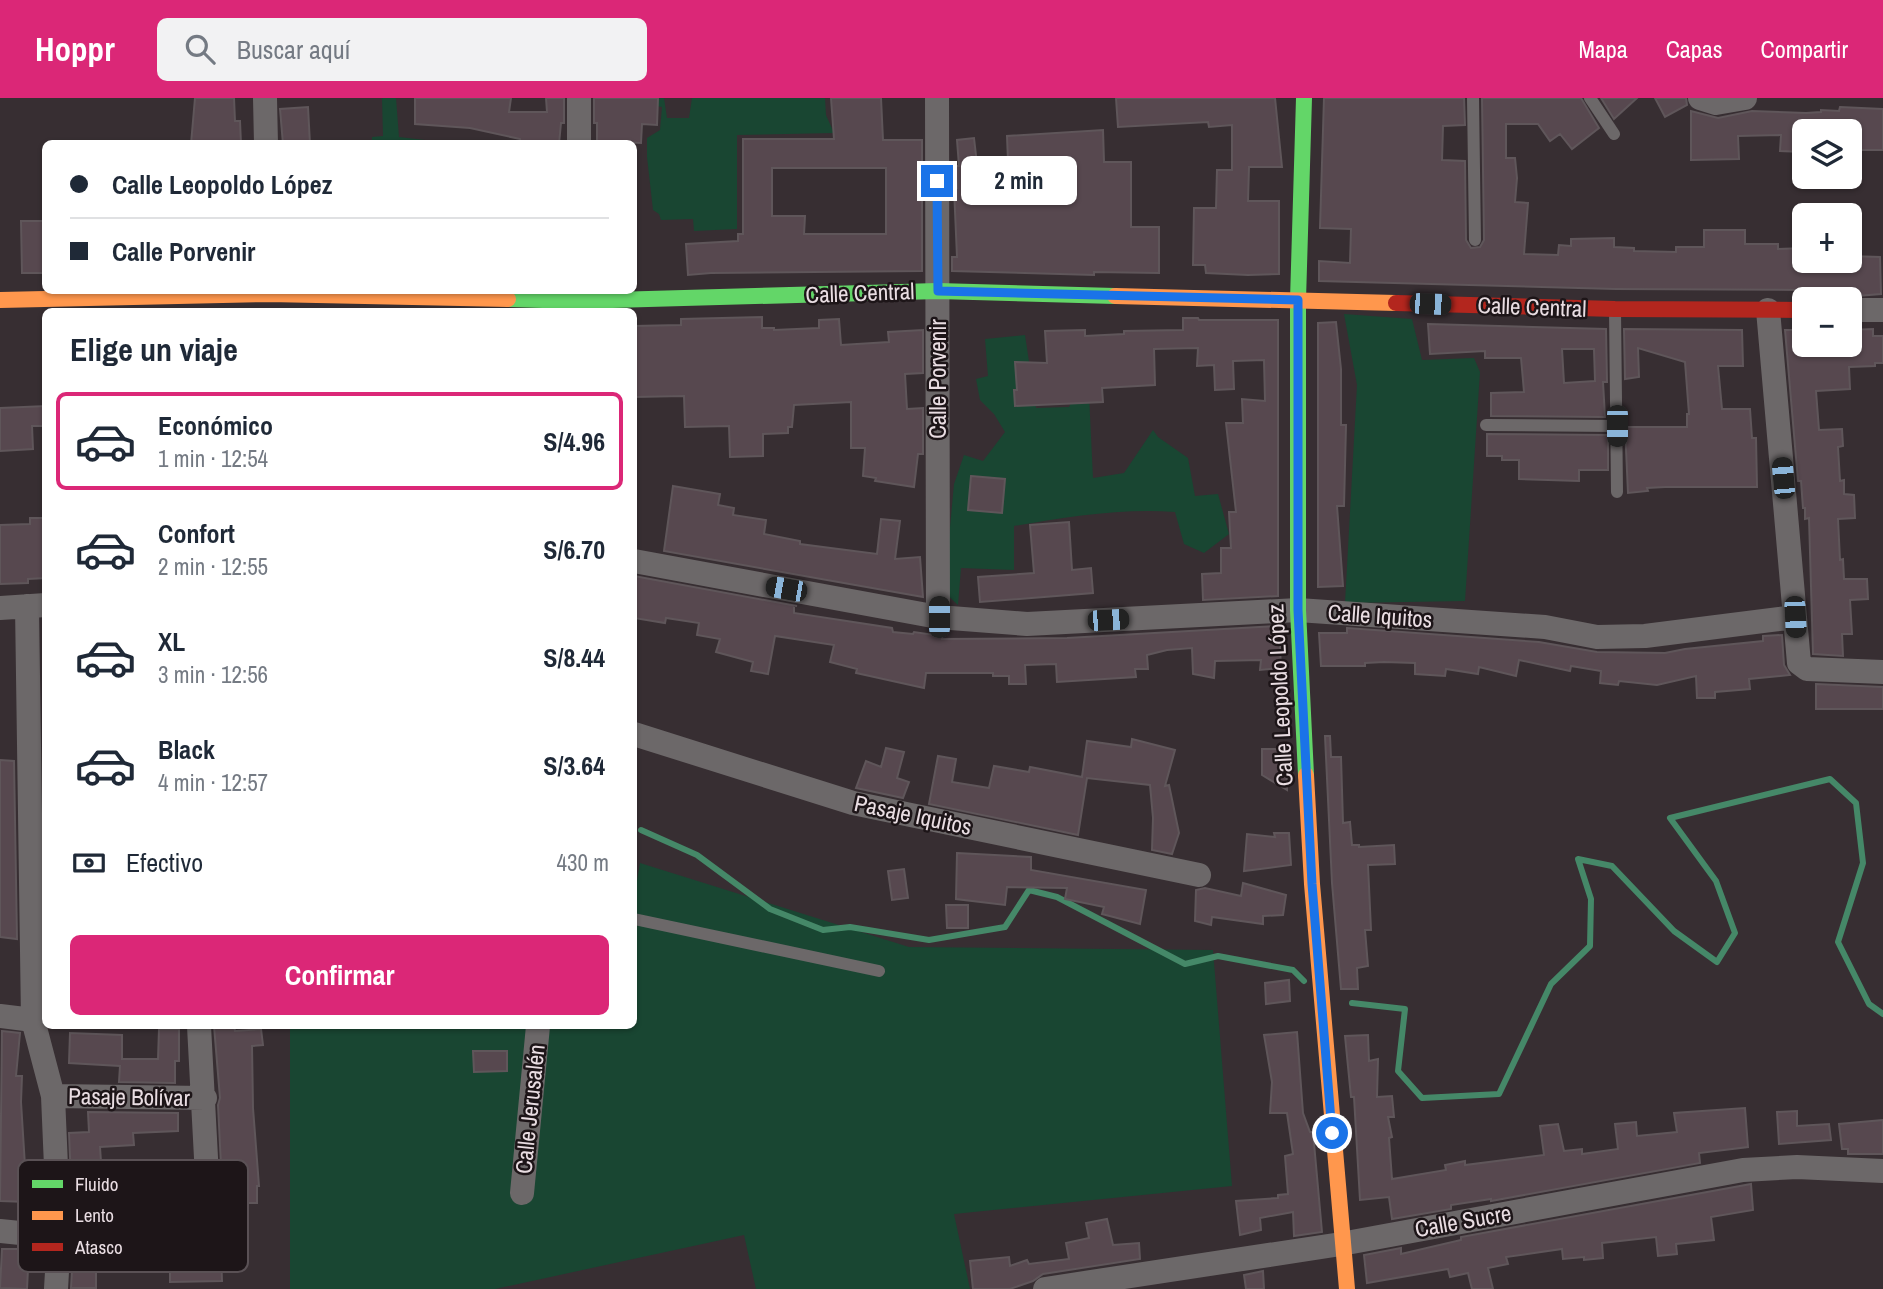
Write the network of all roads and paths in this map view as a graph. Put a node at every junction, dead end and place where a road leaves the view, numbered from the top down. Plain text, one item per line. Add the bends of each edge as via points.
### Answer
1 (265, 98) edge
2 (579, 98) edge
3 (937, 98) edge
4 (1304, 98) edge
5 (1473, 98) edge
6 (1590, 98) edge
7 (1745, 98) edge
8 (1708, 101) edge
9 (1614, 134) dead end
10 (266, 140) edge
11 (579, 140) edge
12 (1475, 240) dead end
13 (938, 291) junction
14 (269, 298) edge
15 (0, 300) edge
16 (1298, 300) junction
17 (577, 301) edge
18 (1615, 309) junction
19 (1768, 310) junction
20 (1792, 310) edge
21 (1862, 310) edge
22 (1883, 310) edge
23 (1486, 425) dead end
24 (1617, 426) junction
25 (1617, 492) dead end
26 (637, 562) edge
27 (36, 605) edge
28 (0, 608) edge
29 (1298, 610) junction
30 (939, 617) junction
31 (1795, 617) junction
32 (1883, 672) edge
33 (637, 735) edge
34 (1199, 875) dead end
35 (637, 920) edge
36 (879, 971) dead end
37 (0, 1016) edge
38 (33, 1020) junction
39 (200, 1029) edge
40 (538, 1029) edge
41 (53, 1096) junction
42 (205, 1098) junction
43 (56, 1160) edge
44 (207, 1160) edge
45 (1883, 1171) edge
46 (522, 1193) dead end
47 (0, 1231) edge
48 (18, 1233) edge
49 (1341, 1244) junction
50 (1045, 1289) edge
51 (1346, 1289) edge

1 - 10 street
2 - 11 street
3 - 13 street, Calle Porvenir
4 - 16 street, Calle Leopoldo López
5 - 12 lane
6 - 9 lane
7 - 8 street
13 - 16 street, Calle Central
13 - 17 street, Calle Central
13 - 30 street, Calle Porvenir
14 - 15 street, Calle Central
14 - 17 street, Calle Central
16 - 18 street, Calle Central
16 - 29 street, Calle Leopoldo López
18 - 19 street, Calle Central
18 - 24 lane
19 - 20 street, Calle Central
19 - 31 street
21 - 22 street
23 - 24 lane
24 - 25 lane
26 - 30 street, Calle Iquitos
27 - 28 street
27 - 38 street
29 - 30 street, Calle Iquitos via 1027,624
29 - 31 street, Calle Iquitos via 1545,627 1597,637 1645,636
29 - 49 street, Calle Leopoldo López via 1312,884
31 - 32 street via 1799,663 1807,668
33 - 34 street, Pasaje Iquitos via 853,803
35 - 36 lane
37 - 38 street
38 - 41 street
39 - 42 street
40 - 46 street, Calle Jerusalén
41 - 42 street, Pasaje Bolívar
41 - 43 street
42 - 44 street
45 - 49 street, Calle Sucre via 1743,1170
47 - 48 street
49 - 50 street, Calle Sucre
49 - 51 street, Calle Leopoldo López

